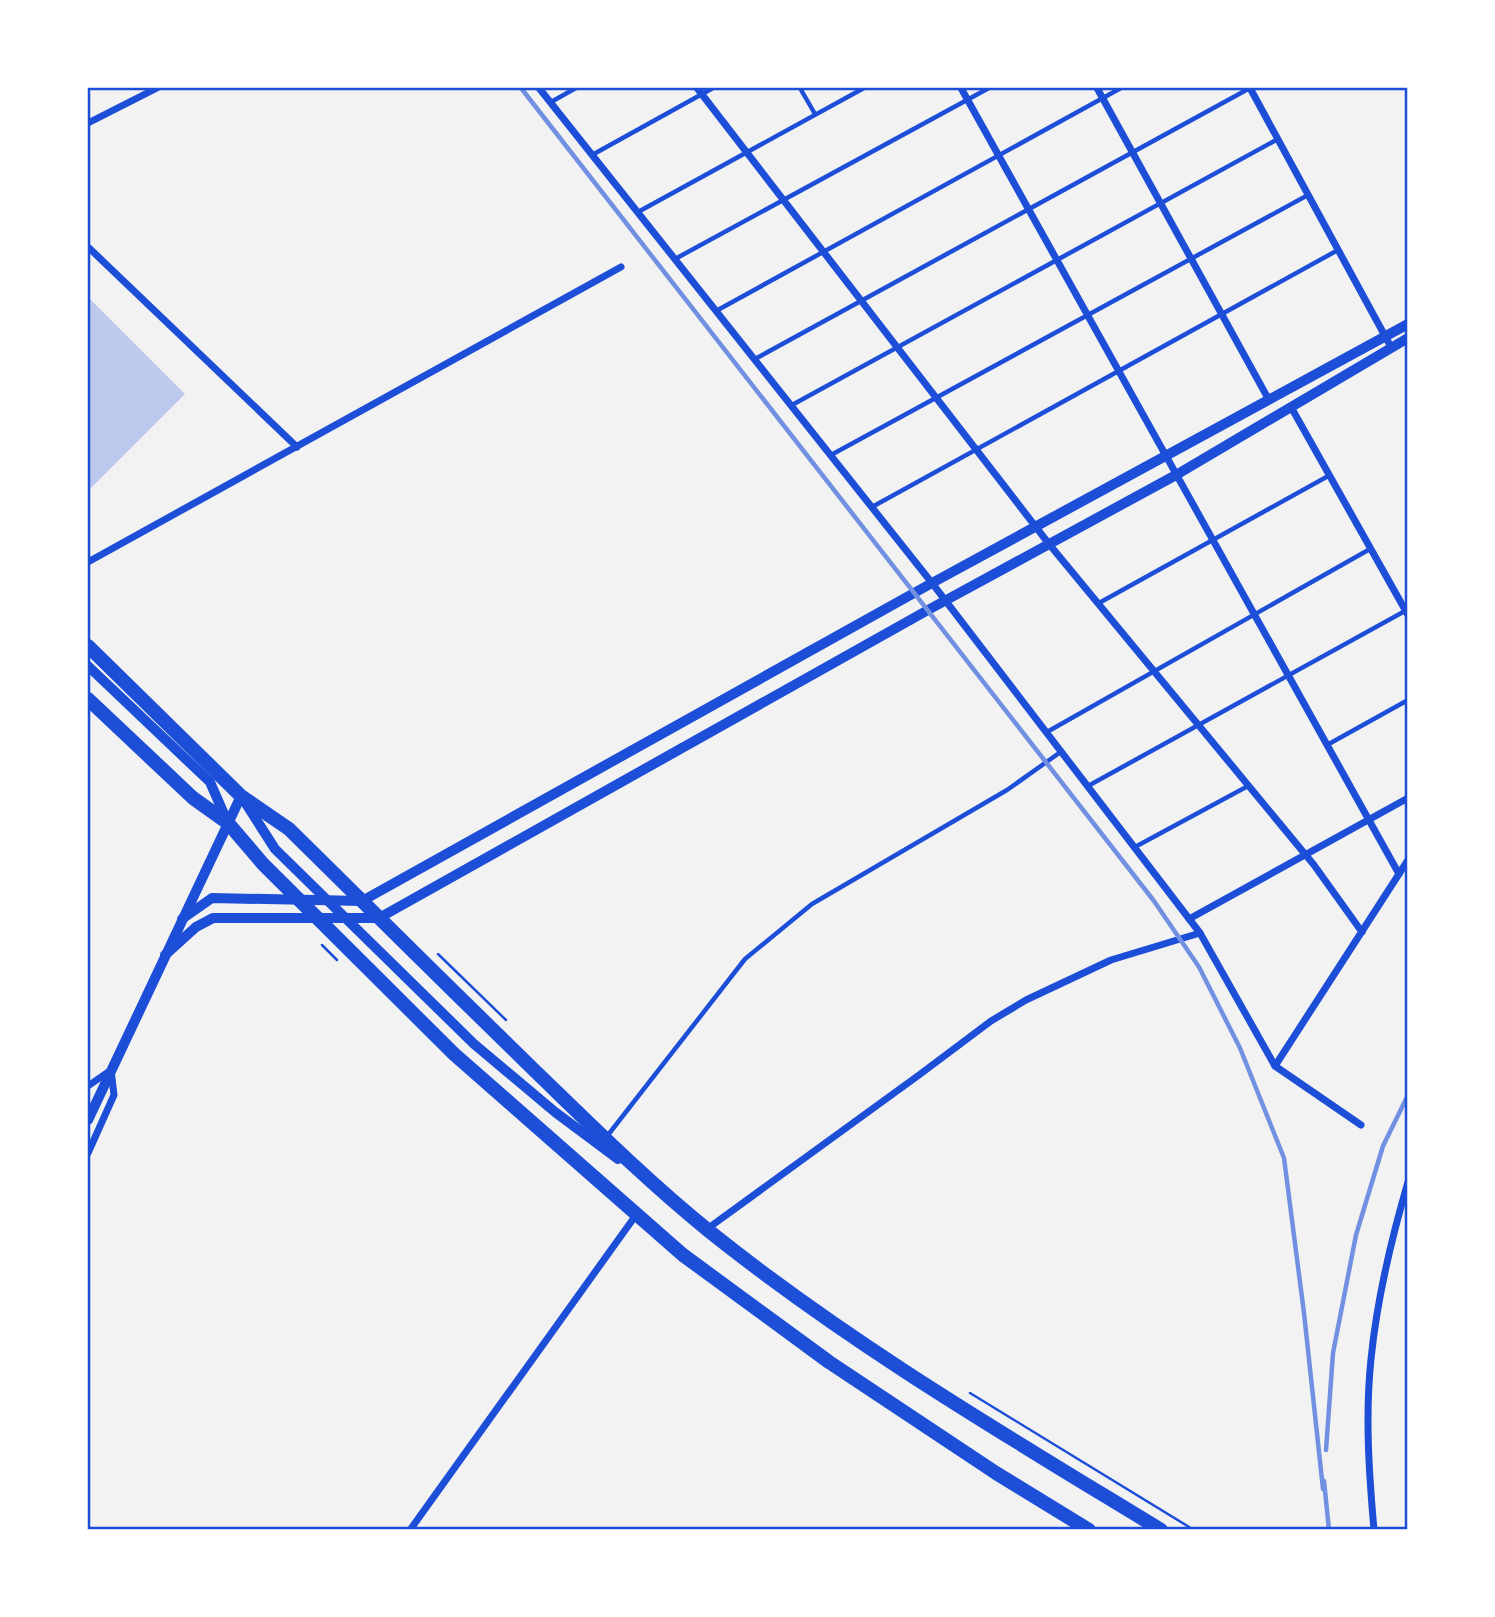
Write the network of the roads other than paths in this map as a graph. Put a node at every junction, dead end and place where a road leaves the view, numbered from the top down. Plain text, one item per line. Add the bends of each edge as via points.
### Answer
1 (157, 88) edge
2 (539, 88) edge
3 (576, 88) edge
4 (713, 88) edge
5 (800, 88) edge
6 (864, 88) edge
7 (961, 88) edge
8 (989, 88) edge
9 (1097, 88) edge
10 (1121, 88) edge
11 (1250, 88) edge
12 (699, 91) edge
13 (1102, 97) junction
14 (968, 99) junction
15 (551, 102) junction
16 (815, 114) junction
17 (88, 123) edge
18 (1278, 139) junction
19 (747, 152) junction
20 (1132, 152) junction
21 (592, 155) junction
22 (999, 155) junction
23 (1308, 195) junction
24 (783, 200) junction
25 (1161, 203) junction
26 (1028, 209) junction
27 (638, 212) junction
28 (88, 247) edge
29 (1338, 250) junction
30 (824, 252) junction
31 (675, 259) junction
32 (1191, 259) junction
33 (1057, 260) junction
34 (621, 267) dead end
35 (861, 300) junction
36 (716, 311) junction
37 (1222, 314) junction
38 (1088, 315) junction
39 (1408, 324) edge
40 (1385, 336) junction
41 (1408, 338) edge
42 (898, 347) junction
43 (1391, 347) junction
44 (754, 359) junction
45 (1119, 371) junction
46 (936, 398) junction
47 (1269, 400) junction
48 (791, 406) junction
49 (1291, 407) junction
50 (297, 447) junction
51 (976, 449) junction
52 (830, 455) junction
53 (1166, 456) junction
54 (1176, 475) junction
55 (1329, 475) junction
56 (871, 507) junction
57 (1036, 527) junction
58 (1213, 540) junction
59 (1049, 544) junction
60 (1370, 549) junction
61 (88, 562) edge
62 (932, 583) junction
63 (944, 601) junction
64 (1098, 604) junction
65 (1406, 613) edge
66 (1254, 615) junction
67 (88, 646) edge
68 (88, 666) edge
69 (1154, 671) junction
70 (1288, 676) junction
71 (88, 699) edge
72 (1408, 700) edge
73 (1198, 725) junction
74 (1047, 732) junction
75 (1327, 745) junction
76 (1062, 751) junction
77 (1088, 786) junction
78 (1249, 786) junction
79 (241, 796) junction
80 (1405, 799) edge
81 (1408, 811) edge
82 (1368, 820) junction
83 (228, 823) junction
84 (1135, 847) junction
85 (1305, 854) junction
86 (1408, 860) edge
87 (1399, 874) junction
88 (298, 900) junction
89 (326, 900) junction
90 (362, 901) junction
91 (316, 917) junction
92 (343, 918) junction
93 (379, 918) junction
94 (182, 919) junction
95 (1189, 919) junction
96 (1362, 932) junction
97 (1200, 933) junction
98 (165, 955) junction
99 (1275, 1066) junction
100 (111, 1070) junction
101 (88, 1086) edge
102 (88, 1120) edge
103 (1361, 1125) dead end
104 (605, 1139) junction
105 (88, 1153) edge
106 (1408, 1182) edge
107 (663, 1191) junction
108 (637, 1214) junction
109 (707, 1229) junction
110 (410, 1530) edge
111 (1088, 1530) edge
112 (1161, 1530) edge
113 (1374, 1530) edge

1 - 17 street
2 - 15 street
3 - 15 lane
4 - 12 lane
5 - 16 lane
6 - 16 lane
7 - 14 street
8 - 14 lane
9 - 13 street
10 - 13 lane
11 - 18 street
11 - 20 lane
12 - 19 street
12 - 21 lane
13 - 20 street
13 - 22 lane
14 - 22 street
14 - 24 lane
15 - 21 street
16 - 19 lane
18 - 23 street
18 - 25 lane
19 - 24 street
19 - 27 lane
20 - 25 street
20 - 26 lane
21 - 27 street
22 - 26 street
22 - 30 lane
23 - 29 street
23 - 32 lane
24 - 30 street
24 - 31 lane
25 - 32 street
25 - 33 lane
26 - 33 street
26 - 35 lane
27 - 31 street
28 - 50 street
29 - 37 lane
29 - 40 street
30 - 35 street
30 - 36 lane
31 - 36 street
32 - 37 street
32 - 38 lane
33 - 38 street
33 - 42 lane
34 - 50 street
35 - 42 street
35 - 44 lane
36 - 44 street
37 - 45 lane
37 - 47 street
38 - 45 street
38 - 46 lane
39 - 40 street
40 - 43 street
40 - 47 street
41 - 43 street
42 - 46 street
42 - 48 lane
43 - 49 street
44 - 48 street
45 - 51 lane
45 - 53 street
46 - 51 street
46 - 52 lane
47 - 53 street
48 - 52 street
49 - 54 street
49 - 55 street
50 - 61 street
51 - 56 lane
51 - 57 street
52 - 56 street
53 - 54 street
53 - 57 street
54 - 58 street
54 - 59 street
55 - 58 lane
55 - 60 street
56 - 62 street
57 - 59 street
57 - 62 street
58 - 64 lane
58 - 66 street
59 - 63 street
59 - 64 street
60 - 65 street
60 - 66 lane
62 - 63 street
62 - 90 street
63 - 74 street
63 - 93 street
64 - 69 street
65 - 70 lane
66 - 69 lane
66 - 70 street
67 - 79 highway
68 - 83 street via 210,782
69 - 73 street
69 - 74 lane
70 - 73 lane
70 - 75 street
71 - 83 highway via 193,798
72 - 75 lane
73 - 77 lane
73 - 78 street
74 - 76 street
75 - 82 street
76 - 77 street
76 - 104 lane via 1007,790 812,904 745,959
77 - 84 street
78 - 84 lane
78 - 85 street
79 - 83 street
79 - 89 street via 275,849
79 - 90 highway via 289,829
80 - 81 street
80 - 82 street
82 - 85 street
82 - 87 street
83 - 88 highway
83 - 94 street
84 - 95 street
85 - 95 street
85 - 96 street
86 - 87 street
87 - 96 street
88 - 89 street
88 - 91 highway
88 - 94 street via 212,898
89 - 90 street
89 - 92 street
90 - 93 highway
91 - 92 street
91 - 98 street via 213,918
91 - 108 highway via 454,1054
92 - 93 street
92 - 107 street via 474,1044 555,1112
93 - 104 highway
94 - 98 street
95 - 97 street
96 - 99 street
97 - 99 street
97 - 109 street via 1111,960 1014,1007
98 - 100 street
99 - 103 street
100 - 101 street
100 - 102 street
100 - 105 street via 114,1095
104 - 107 highway
106 - 113 street via 1387,1257 1371,1360 1368,1457
107 - 109 highway
108 - 110 street
108 - 111 highway via 683,1255 829,1362
109 - 112 highway via 783,1289 884,1357

